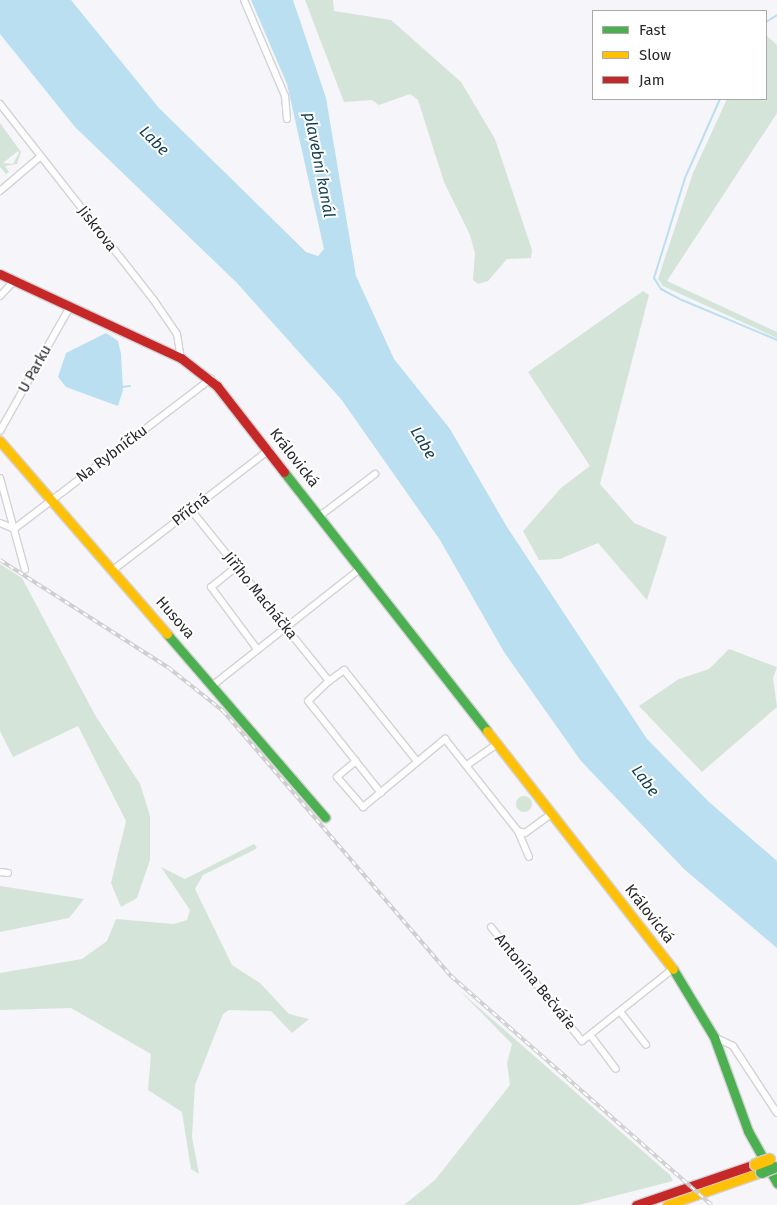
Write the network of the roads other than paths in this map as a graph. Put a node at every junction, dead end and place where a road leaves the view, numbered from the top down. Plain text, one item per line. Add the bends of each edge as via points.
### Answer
1 (244, 0) edge
2 (0, 104) edge
3 (287, 119) dead end
4 (40, 157) junction
5 (0, 191) edge
6 (0, 274) edge
7 (14, 281) junction
8 (0, 296) edge
9 (70, 307) junction
10 (182, 358) junction
11 (211, 379) junction
12 (0, 431) edge
13 (0, 441) edge
14 (269, 450) junction
15 (375, 474) dead end
16 (0, 478) edge
17 (52, 499) junction
18 (191, 510) junction
19 (321, 515) junction
20 (0, 523) edge
21 (14, 529) junction
22 (236, 567) junction
23 (361, 568) junction
24 (25, 570) dead end
25 (113, 570) junction
26 (284, 628) junction
27 (257, 649) junction
28 (329, 681) junction
29 (213, 685) junction
30 (498, 743) junction
31 (356, 761) junction
32 (417, 761) junction
33 (467, 765) junction
34 (381, 793) junction
35 (553, 813) junction
36 (325, 817) dead end
37 (518, 831) junction
38 (529, 857) dead end
39 (0, 872) edge
40 (8, 873) dead end
41 (491, 927) dead end
42 (673, 969) junction
43 (622, 1014) junction
44 (590, 1036) junction
45 (714, 1037) junction
46 (646, 1046) dead end
47 (616, 1069) dead end
48 (777, 1113) edge
49 (774, 1162) edge
50 (758, 1168) junction
51 (777, 1184) edge
52 (636, 1205) edge
53 (667, 1205) edge

1 - 3 street via 285,96
2 - 4 street, Jiskrova
4 - 5 street
4 - 10 street, Jiskrova via 177,334
6 - 7 main road, Královická
7 - 8 street
7 - 9 main road, Královická
9 - 10 main road, Královická
9 - 12 street, U Parku
10 - 11 main road, Královická
11 - 14 main road, Královická
11 - 17 street, Na Rybníčku
13 - 17 main road, Husova
14 - 18 street, Příčná
14 - 19 main road, Královická
15 - 19 street
16 - 21 street
17 - 21 street, Na Rybníčku
17 - 25 main road, Husova
18 - 22 street, Jiřího Macháčka
18 - 25 street, Příčná
19 - 23 main road, Královická
20 - 21 street
21 - 24 street
22 - 26 street, Jiřího Macháčka
22 - 27 street via 210,587
23 - 26 street
23 - 30 main road, Královická
25 - 29 main road, Husova
26 - 27 street
26 - 28 street, Jiřího Macháčka
27 - 29 street
28 - 31 street via 308,701
28 - 32 street via 344,670
29 - 36 main road, Husova
30 - 33 street
30 - 35 main road, Královická
31 - 34 street
31 - 34 street via 337,778 363,807
32 - 33 street via 444,739
32 - 34 street
33 - 37 street
35 - 37 street via 525,833
35 - 42 main road, Královická
37 - 38 street
39 - 40 street
41 - 44 street, Antonína Bečváře via 582,1041
42 - 43 street, Antonína Bečváře
42 - 45 main road, Královická
43 - 44 street, Antonína Bečváře
43 - 46 street
44 - 47 street
45 - 48 street, Královická via 732,1046
45 - 51 main road, Královická via 748,1131
49 - 50 main road, bridge
50 - 52 main road
50 - 53 main road

